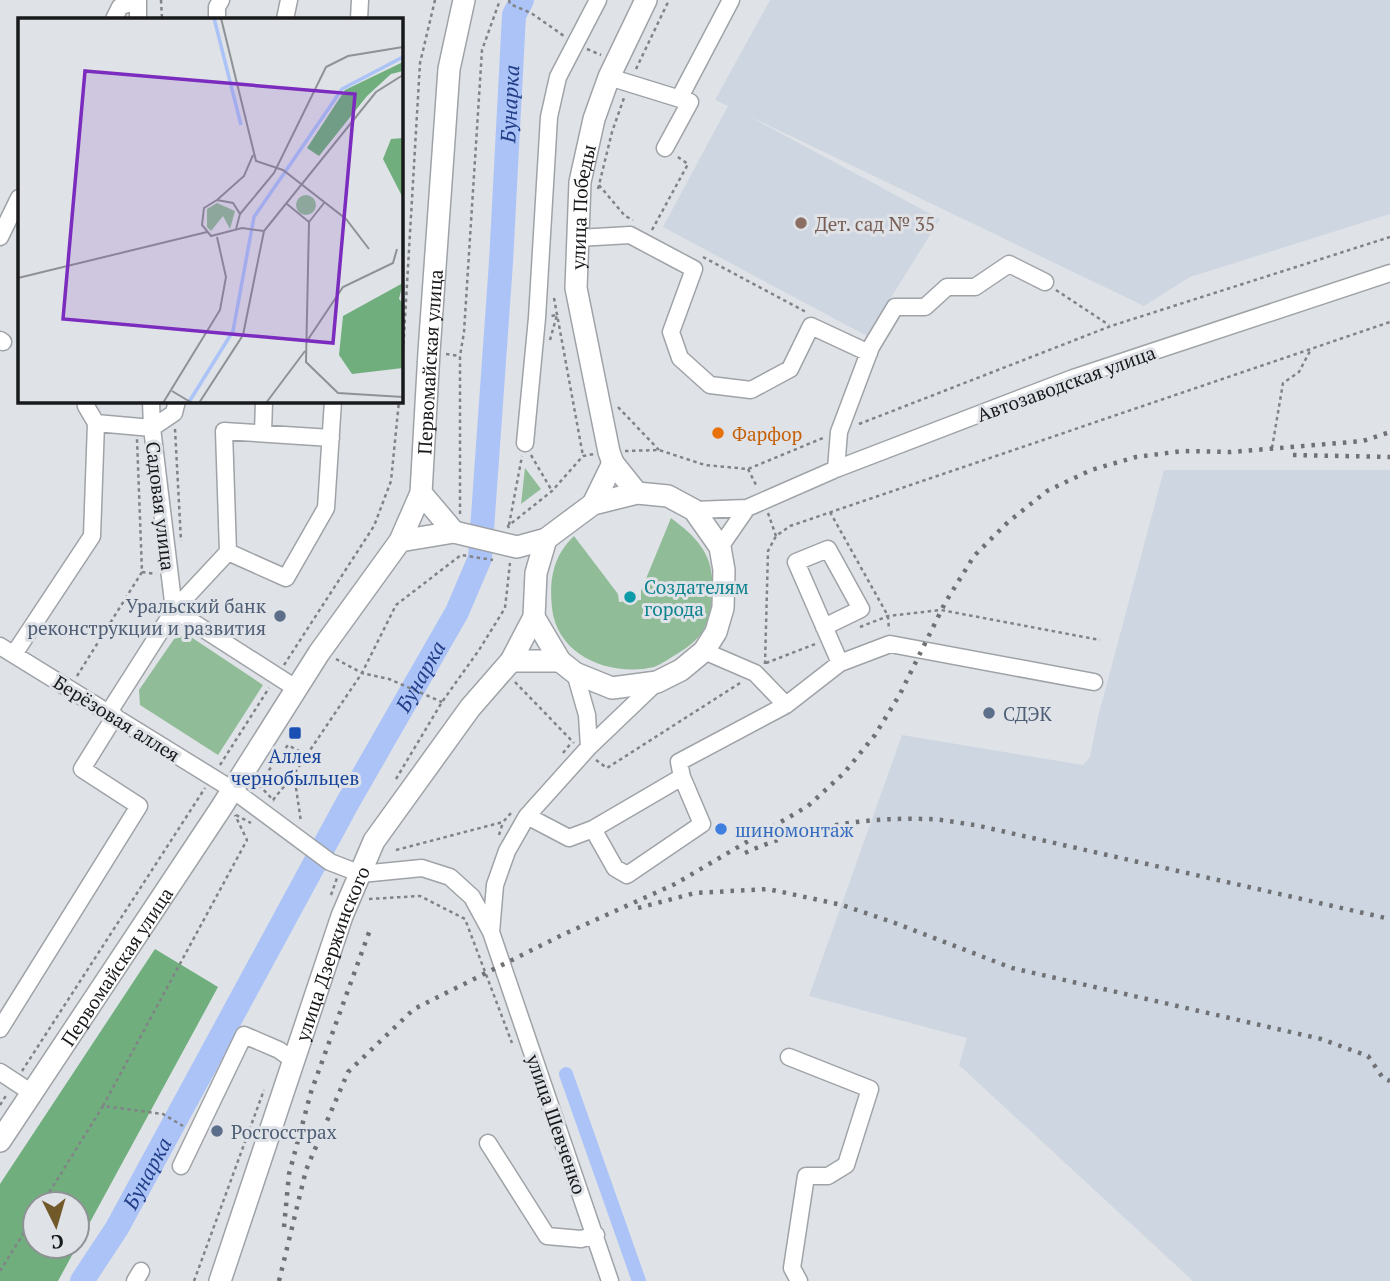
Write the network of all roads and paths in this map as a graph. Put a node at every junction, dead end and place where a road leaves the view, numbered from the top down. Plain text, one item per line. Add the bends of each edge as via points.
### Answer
1 (136, 0) edge
2 (161, 0) edge
3 (221, 0) edge
4 (289, 0) edge
5 (360, 0) edge
6 (435, 0) edge
7 (464, 0) edge
8 (500, 0) edge
9 (598, 0) edge
10 (646, 0) edge
11 (669, 0) edge
12 (731, 0) edge
13 (510, 2) edge
14 (531, 13) dead end
15 (114, 18) edge
16 (138, 18) edge
17 (162, 18) edge
18 (218, 18) edge
19 (285, 18) edge
20 (359, 18) edge
21 (609, 77) junction
22 (629, 83) junction
23 (680, 97) junction
24 (666, 148) joint
25 (599, 185) junction
26 (596, 198) dead end
27 (18, 200) edge
28 (634, 221) dead end
29 (643, 225) dead end
30 (0, 236) edge
31 (1390, 237) edge
32 (578, 238) junction
33 (699, 255) dead end
34 (1390, 273) edge
35 (1045, 282) joint
36 (552, 288) dead end
37 (806, 312) dead end
38 (1111, 326) junction
39 (1311, 349) dead end
40 (869, 353) junction
41 (402, 369) edge
42 (85, 402) edge
43 (151, 402) edge
44 (264, 402) edge
45 (333, 402) edge
46 (399, 402) edge
47 (176, 407) edge
48 (615, 417) dead end
49 (96, 423) junction
50 (144, 428) junction
51 (839, 432) junction
52 (263, 433) junction
53 (331, 438) junction
54 (525, 443) junction
55 (1272, 449) dead end
56 (659, 450) junction
57 (583, 456) junction
58 (611, 457) junction
59 (835, 469) junction
60 (421, 493) junction
61 (637, 493) junction
62 (593, 504) junction
63 (747, 508) junction
64 (694, 510) junction
65 (830, 512) dead end
66 (460, 535) junction
67 (546, 539) junction
68 (400, 541) junction
69 (505, 544) junction
70 (182, 547) dead end
71 (720, 547) junction
72 (228, 552) junction
73 (536, 573) junction
74 (174, 610) junction
75 (888, 616) junction
76 (534, 617) junction
77 (826, 633) junction
78 (1100, 640) dead end
79 (299, 642) junction
80 (890, 644) junction
81 (7, 650) edge
82 (704, 651) junction
83 (319, 653) junction
84 (511, 661) junction
85 (766, 663) dead end
86 (840, 663) junction
87 (568, 667) junction
88 (362, 673) junction
89 (277, 676) junction
90 (657, 682) junction
91 (1094, 682) dead end
92 (69, 688) junction
93 (297, 689) junction
94 (442, 702) dead end
95 (786, 705) junction
96 (112, 714) junction
97 (572, 742) dead end
98 (589, 747) junction
99 (563, 752) dead end
100 (306, 755) junction
101 (294, 774) junction
102 (252, 776) junction
103 (212, 777) junction
104 (682, 777) junction
105 (239, 795) junction
106 (273, 800) junction
107 (282, 810) dead end
108 (228, 811) junction
109 (519, 814) junction
110 (292, 820) dead end
111 (256, 825) dead end
112 (593, 829) junction
113 (396, 850) dead end
114 (360, 874) junction
115 (369, 899) dead end
116 (491, 932) junction
117 (0, 1030) edge
118 (513, 1045) dead end
119 (789, 1057) dead end
120 (293, 1060) junction
121 (0, 1072) edge
122 (24, 1087) junction
123 (0, 1105) edge
124 (103, 1106) junction
125 (184, 1126) dead end
126 (0, 1141) edge
127 (488, 1143) dead end
128 (181, 1166) dead end
129 (51, 1190) edge
130 (596, 1235) junction
131 (21, 1237) edge
132 (0, 1271) edge
133 (220, 1281) edge
134 (610, 1281) edge
135 (799, 1281) edge

1 - 15 street via 120,7
1 - 16 street
2 - 17 path
3 - 18 street
4 - 19 street
5 - 20 street
6 - 41 path via 420,63
7 - 60 main road, Первомайская улица via 449,69
8 - 66 path via 482,50 460,356
9 - 54 street via 558,77 549,117
10 - 21 main road, улица Победы
11 - 22 path
12 - 23 street
13 - 14 path
21 - 22 street
21 - 32 main road, улица Победы via 580,182
22 - 23 street
22 - 25 path
23 - 24 street via 690,102
24 - 29 path via 688,164 652,230
25 - 26 path
25 - 28 path
27 - 30 street
31 - 38 path
32 - 40 street via 630,235 694,269 671,332 680,358 710,385 751,390 790,369 811,326
32 - 58 main road, улица Победы via 576,288
33 - 37 path
34 - 59 street, Автозаводская улица via 1073,378
35 - 38 path
35 - 40 street via 1009,264 975,287 947,287 925,307 895,307
36 - 57 path
38 - 51 path
39 - 55 path via 1299,373 1283,383
40 - 51 street
42 - 49 street
43 - 50 street, Садовая улица
44 - 52 street
45 - 53 street
46 - 79 path via 391,481 374,526
47 - 50 street
47 - 70 path
48 - 56 path via 617,406
49 - 50 street
49 - 81 street via 92,536
50 - 74 street, Садовая улица
50 - 92 path via 142,572
51 - 56 path via 748,469 705,465
51 - 59 street
52 - 53 street
52 - 72 street via 223,431
53 - 72 street via 326,508 286,578
54 - 57 path via 552,491
54 - 69 path
56 - 58 path
57 - 58 path
58 - 61 main road
58 - 62 main road
59 - 63 street, Автозаводская улица
60 - 66 main road
60 - 68 main road, Первомайская улица
61 - 62 main road
61 - 64 main road via 668,496
62 - 67 main road
63 - 64 street
63 - 71 street
64 - 71 main road
65 - 75 path
66 - 68 main road
66 - 69 main road
66 - 69 path
66 - 88 path via 396,605
67 - 69 main road
67 - 73 main road
68 - 83 main road, Первомайская улица
69 - 73 main road
71 - 82 main road via 723,608
72 - 74 street
73 - 76 main road
74 - 89 street
74 - 96 street
75 - 77 path
75 - 78 path via 941,610
75 - 80 path
76 - 84 main road, улица Дзержинского
76 - 87 main road
77 - 77 street via 796,562 828,549 861,609
77 - 85 path
77 - 86 street
79 - 83 path
79 - 89 path
80 - 86 street
80 - 91 street
81 - 92 street, Берёзовая аллея
82 - 90 main road
82 - 95 street via 755,673
83 - 88 path
83 - 93 main road, Первомайская улица
84 - 87 main road
84 - 114 main road, улица Дзержинского via 470,708 374,841
86 - 95 street
87 - 90 main road via 612,688
87 - 98 street via 587,715
88 - 94 path via 389,679
88 - 100 path
89 - 93 street
89 - 103 path
90 - 98 street
92 - 96 street, Берёзовая аллея
93 - 102 main road, Первомайская улица
95 - 104 street via 679,762
96 - 103 street, Берёзовая аллея
96 - 117 street via 82,769 138,806
97 - 99 path
98 - 109 street
100 - 101 path
100 - 102 path via 288,745
101 - 106 path
101 - 110 path via 302,829
102 - 105 main road, Первомайская улица
102 - 105 path
102 - 106 path
103 - 105 street, Берёзовая аллея
103 - 122 path
104 - 112 street
104 - 112 street via 702,824 627,875 615,867
105 - 108 main road, Первомайская улица
105 - 108 path
105 - 114 street, Берёзовая аллея via 330,862
106 - 107 path
108 - 111 path
108 - 122 main road, Первомайская улица
108 - 124 path via 247,840
109 - 112 street via 569,838
109 - 113 path
109 - 116 street via 495,885
114 - 116 street via 422,868 450,877 472,897
114 - 120 main road, улица Дзержинского
115 - 118 path via 420,896 466,919
116 - 130 street, улица Шевченко
119 - 135 street via 870,1089 846,1165 828,1177 806,1177 792,1268
120 - 128 street via 244,1035
120 - 133 main road, улица Дзержинского
121 - 122 street
122 - 123 path
122 - 126 main road, Первомайская улица
124 - 125 path via 163,1114
124 - 129 path
127 - 130 street via 547,1236 581,1239
130 - 134 street, улица Шевченко
131 - 132 path

